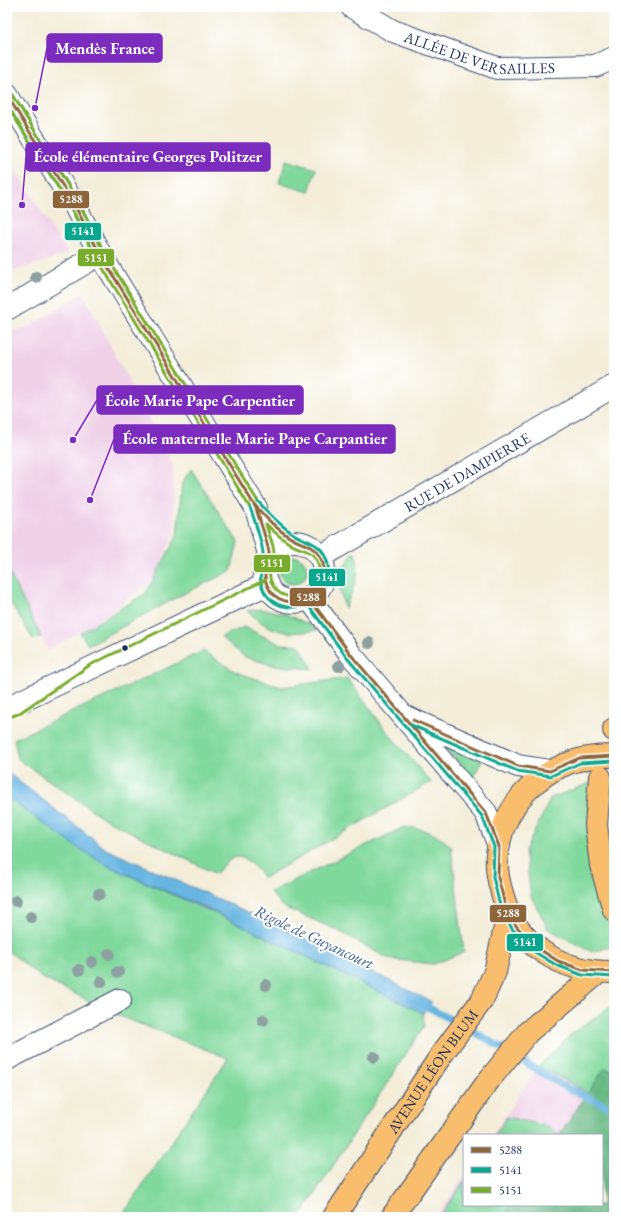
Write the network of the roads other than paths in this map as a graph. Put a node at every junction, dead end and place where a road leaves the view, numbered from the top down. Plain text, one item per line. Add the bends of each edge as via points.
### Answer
1 (352, 7) edge
2 (614, 58) edge
3 (7, 95) edge
4 (100, 254) junction
5 (7, 309) edge
6 (614, 386) edge
7 (256, 508) junction
8 (296, 541) junction
9 (269, 554) junction
10 (320, 556) junction
11 (267, 584) junction
12 (309, 598) junction
13 (92, 669) junction
14 (7, 708) edge
15 (402, 715) junction
16 (7, 724) edge
17 (614, 756) edge
18 (550, 770) junction
19 (600, 777) dead end
20 (499, 846) junction
21 (614, 910) edge
22 (508, 914) junction
23 (606, 972) edge
24 (120, 1000) dead end
25 (7, 1059) edge
26 (334, 1217) edge
27 (392, 1217) edge

1 - 2 street, ALLÉE DE VERSAILLES via 392,31 497,68 595,66
3 - 4 street via 75,206
4 - 5 street
4 - 7 street
6 - 10 street, RUE DE DAMPIERRE
7 - 8 street
7 - 9 street
8 - 9 street via 285,543
8 - 10 street via 313,549
9 - 11 street via 264,574
10 - 12 street via 324,571 323,581
11 - 12 street via 279,598 289,601
11 - 13 street
12 - 15 street via 352,656
13 - 14 street
13 - 16 street via 20,718
15 - 18 street via 518,766
15 - 20 street via 486,813
17 - 18 main road via 579,758
18 - 20 main road via 519,801 506,824
19 - 21 main road via 596,825 601,865
20 - 22 main road via 498,877
22 - 23 main road via 526,937 547,954 583,970
22 - 26 main road, AVENUE LÉON BLUM via 495,972 482,1000 442,1054
23 - 27 main road via 528,1032 489,1080
24 - 25 street

